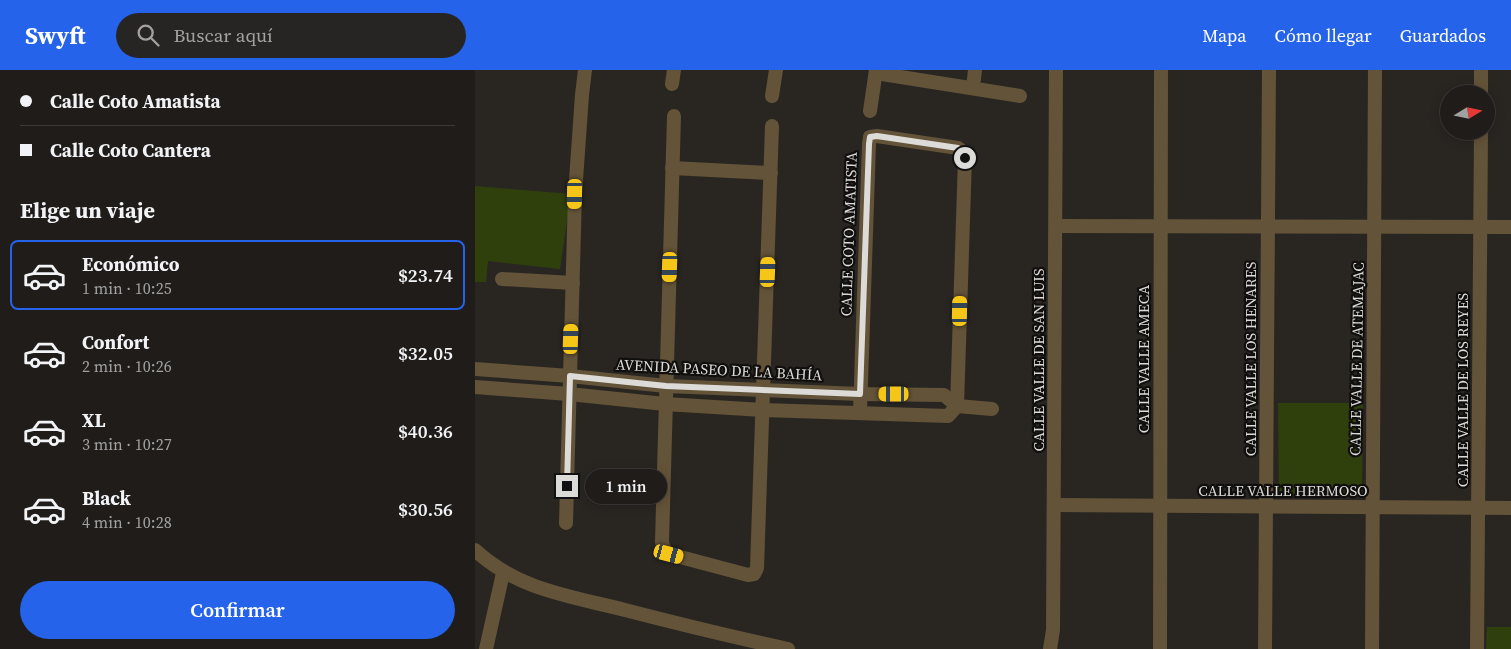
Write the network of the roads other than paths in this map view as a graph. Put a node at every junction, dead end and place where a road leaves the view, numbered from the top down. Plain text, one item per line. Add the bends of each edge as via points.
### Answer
1 (585, 70) edge
2 (674, 70) edge
3 (776, 70) edge
4 (975, 70) edge
5 (1056, 70) edge
6 (1161, 70) edge
7 (1269, 70) edge
8 (1375, 70) edge
9 (1481, 70) edge
10 (876, 72) edge
11 (672, 84) dead end
12 (1481, 85) edge
13 (973, 88) junction
14 (772, 96) dead end
15 (1020, 96) dead end
16 (871, 111) dead end
17 (674, 116) dead end
18 (772, 126) dead end
19 (1481, 140) edge
20 (673, 168) junction
21 (771, 173) junction
22 (1056, 226) junction
23 (1161, 226) junction
24 (1268, 226) junction
25 (1375, 226) junction
26 (1480, 226) junction
27 (1511, 227) edge
28 (502, 278) dead end
29 (573, 283) junction
30 (475, 369) edge
31 (570, 376) junction
32 (666, 386) junction
33 (475, 387) edge
34 (764, 391) junction
35 (569, 394) junction
36 (860, 394) junction
37 (665, 404) junction
38 (957, 406) junction
39 (993, 409) dead end
40 (763, 410) junction
41 (860, 412) junction
42 (1055, 505) junction
43 (1159, 506) junction
44 (1266, 507) junction
45 (1372, 508) junction
46 (1478, 508) junction
47 (1511, 508) edge
48 (566, 523) dead end
49 (475, 550) edge
50 (503, 573) junction
51 (486, 649) edge
52 (788, 649) edge
53 (1050, 649) edge
54 (1160, 649) edge
55 (1265, 649) edge
56 (1372, 649) edge
57 (1477, 649) edge

1 - 29 street via 575,194
2 - 11 street
3 - 14 street
4 - 13 street
5 - 22 street, CALLE VALLE DE SAN LUIS
6 - 23 street, CALLE VALLE AMECA
7 - 24 street, CALLE VALLE LOS HENARES
8 - 25 street, CALLE VALLE DE ATEMAJAC
9 - 12 street
10 - 13 street
10 - 16 street
13 - 15 street
17 - 20 street
18 - 21 street
19 - 26 street, CALLE VALLE DE LOS REYES
20 - 21 street
20 - 32 street
21 - 34 street
22 - 23 street
22 - 42 street, CALLE VALLE DE SAN LUIS
23 - 24 street
23 - 43 street, CALLE VALLE AMECA
24 - 25 street
24 - 44 street, CALLE VALLE LOS HENARES
25 - 26 street
25 - 45 street, CALLE VALLE DE ATEMAJAC
26 - 27 street
26 - 46 street, CALLE VALLE DE LOS REYES
28 - 29 street
29 - 31 street
30 - 31 street, AVENIDA PASEO DE LA BAHÍA
31 - 32 street, AVENIDA PASEO DE LA BAHÍA
31 - 35 street
32 - 34 street, AVENIDA PASEO DE LA BAHÍA
32 - 37 street
33 - 35 street, AVENIDA PASEO DE LA BAHÍA
34 - 36 street, AVENIDA PASEO DE LA BAHÍA
34 - 40 street
35 - 37 street, AVENIDA PASEO DE LA BAHÍA
35 - 48 street
36 - 38 street, AVENIDA PASEO DE LA BAHÍA via 944,394
36 - 38 street, CALLE COTO AMATISTA via 869,144 870,137 877,136 958,148 965,158
36 - 41 street, CALLE COTO AMATISTA
37 - 40 street, AVENIDA PASEO DE LA BAHÍA
37 - 40 street via 664,549 669,554 748,575 754,574 757,568
38 - 39 street, AVENIDA PASEO DE LA BAHÍA
38 - 41 street, AVENIDA PASEO DE LA BAHÍA via 948,416
40 - 41 street, AVENIDA PASEO DE LA BAHÍA
42 - 43 street, CALLE VALLE HERMOSO
42 - 53 street, CALLE VALLE DE SAN LUIS
43 - 44 street, CALLE VALLE HERMOSO
43 - 54 street, CALLE VALLE AMECA
44 - 45 street, CALLE VALLE HERMOSO
44 - 55 street, CALLE VALLE LOS HENARES
45 - 46 street, CALLE VALLE HERMOSO
45 - 56 street, CALLE VALLE DE ATEMAJAC
46 - 47 street, CALLE VALLE HERMOSO
46 - 57 street, CALLE VALLE DE LOS REYES
49 - 50 street
50 - 51 street
50 - 52 street via 535,587

